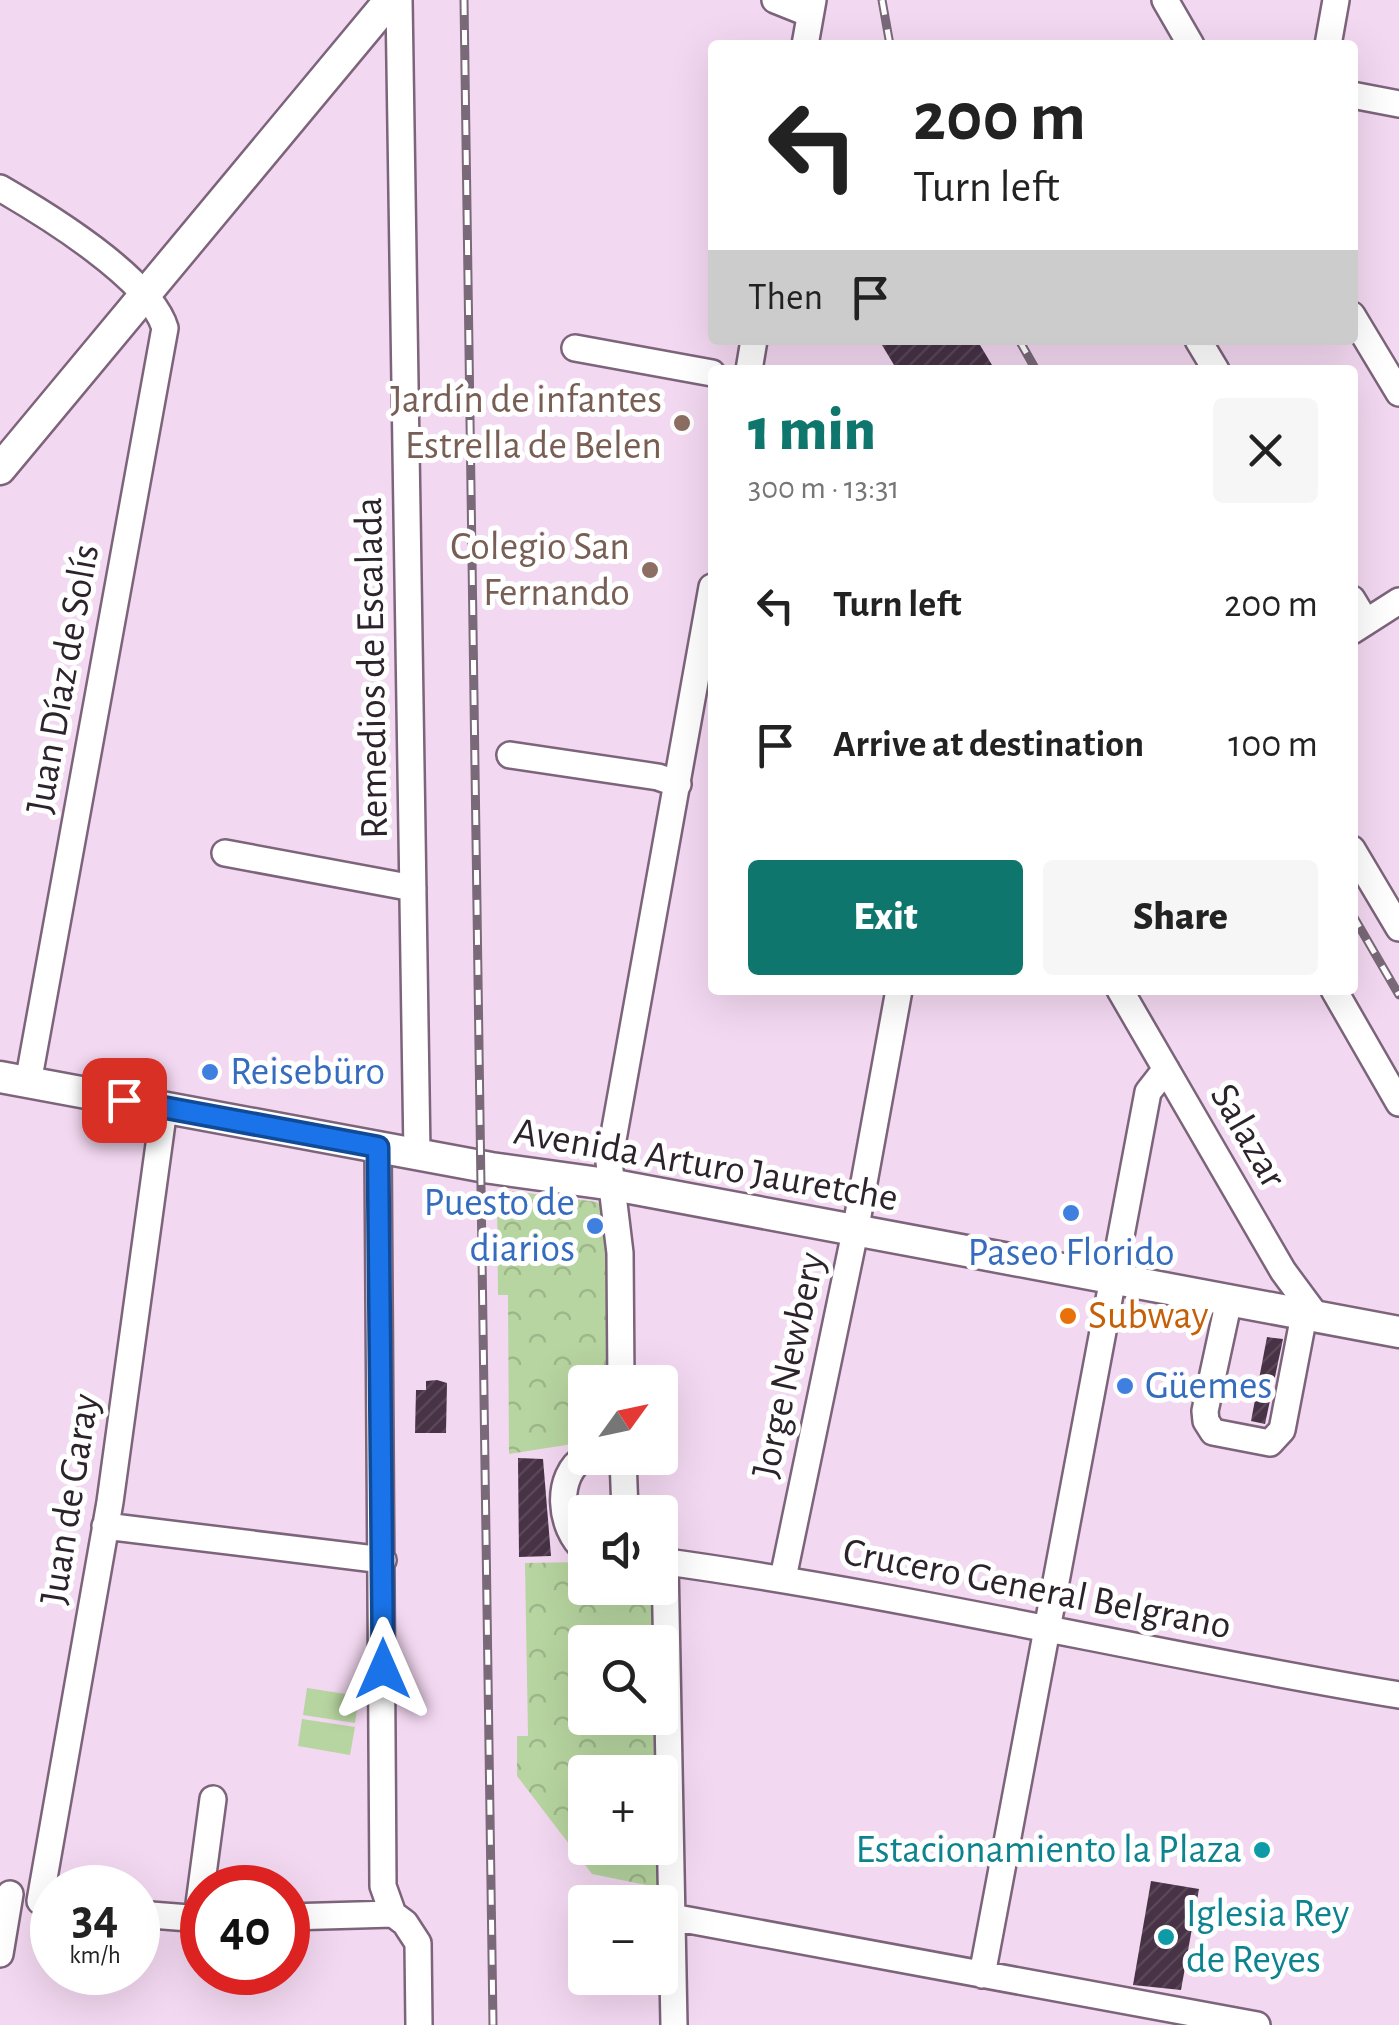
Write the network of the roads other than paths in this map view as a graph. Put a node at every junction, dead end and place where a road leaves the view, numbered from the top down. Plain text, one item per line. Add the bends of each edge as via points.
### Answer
1 (390, 0) edge
2 (399, 0) edge
3 (775, 0) edge
4 (1166, 0) edge
5 (1336, 0) edge
6 (811, 7) edge
7 (805, 40) edge
8 (1189, 40) edge
9 (1329, 40) edge
10 (1358, 95) edge
11 (1399, 104) edge
12 (0, 188) edge
13 (146, 294) junction
14 (1358, 325) edge
15 (574, 348) dead end
16 (708, 372) edge
17 (1399, 393) edge
18 (0, 468) edge
19 (1399, 601) edge
20 (1359, 627) edge
21 (708, 637) edge
22 (703, 700) edge
23 (510, 755) dead end
24 (678, 784) junction
25 (225, 853) dead end
26 (1358, 859) edge
27 (413, 888) junction
28 (1399, 928) edge
29 (898, 995) edge
30 (1123, 995) edge
31 (1337, 995) edge
32 (1166, 1069) junction
33 (14, 1080) edge
34 (1399, 1102) edge
35 (164, 1108) junction
36 (378, 1147) junction
37 (417, 1154) junction
38 (614, 1185) junction
39 (855, 1232) junction
40 (1114, 1279) junction
41 (1229, 1300) junction
42 (1311, 1316) junction
43 (1399, 1332) edge
44 (621, 1365) edge
45 (570, 1475) edge
46 (105, 1526) junction
47 (568, 1526) edge
48 (383, 1560) junction
49 (678, 1563) edge
50 (783, 1578) junction
51 (664, 1605) edge
52 (1047, 1630) junction
53 (1399, 1695) edge
54 (213, 1799) dead end
55 (52, 1865) edge
56 (206, 1865) edge
57 (671, 1885) edge
58 (5, 1893) edge
59 (30, 1898) edge
60 (393, 1914) junction
61 (310, 1916) edge
62 (678, 1917) edge
63 (0, 1954) edge
64 (982, 1975) junction
65 (673, 1995) edge
66 (1116, 2012) edge
67 (419, 2025) edge
68 (674, 2025) edge
69 (1257, 2025) edge

1 - 13 main road
2 - 27 street, Remedios de Escalada
3 - 6 street
4 - 8 street
5 - 9 street
6 - 7 street
10 - 11 street
12 - 13 street via 81,240
13 - 18 main road
13 - 33 street, Juan Díaz de Solís via 165,328
14 - 17 street
15 - 16 street
19 - 20 street
21 - 22 street
22 - 24 street
23 - 24 street
24 - 38 street via 609,1162
25 - 27 street
26 - 28 street
27 - 37 street, Remedios de Escalada
29 - 39 street, Jorge Newbery
30 - 32 street, Salazar
31 - 34 street
32 - 40 street via 1148,1092
32 - 42 street, Salazar
33 - 35 main road, Avenida Arturo Jauretche
35 - 36 main road, Avenida Arturo Jauretche
35 - 46 street, Juan de Garay
36 - 37 main road, Avenida Arturo Jauretche
36 - 48 street
37 - 38 main road, Avenida Arturo Jauretche
38 - 39 main road, Avenida Arturo Jauretche
38 - 44 street
39 - 40 main road, Avenida Arturo Jauretche
39 - 50 street, Jorge Newbery
40 - 41 main road, Avenida Arturo Jauretche
40 - 52 street
41 - 42 main road, Avenida Arturo Jauretche
41 - 42 street via 1206,1411 1213,1432 1270,1443 1277,1438
42 - 43 main road, Avenida Arturo Jauretche
45 - 47 street via 564,1491
46 - 48 street
46 - 55 street, Juan de Garay
48 - 60 street via 383,1886
49 - 50 street, Crucero General Belgrano
50 - 52 street, Crucero General Belgrano
51 - 57 street
52 - 53 street, Crucero General Belgrano
52 - 64 street
54 - 56 street
58 - 59 street
58 - 63 street
60 - 61 street
60 - 67 street via 418,1943
62 - 64 street
64 - 66 street
65 - 68 street
66 - 69 street

